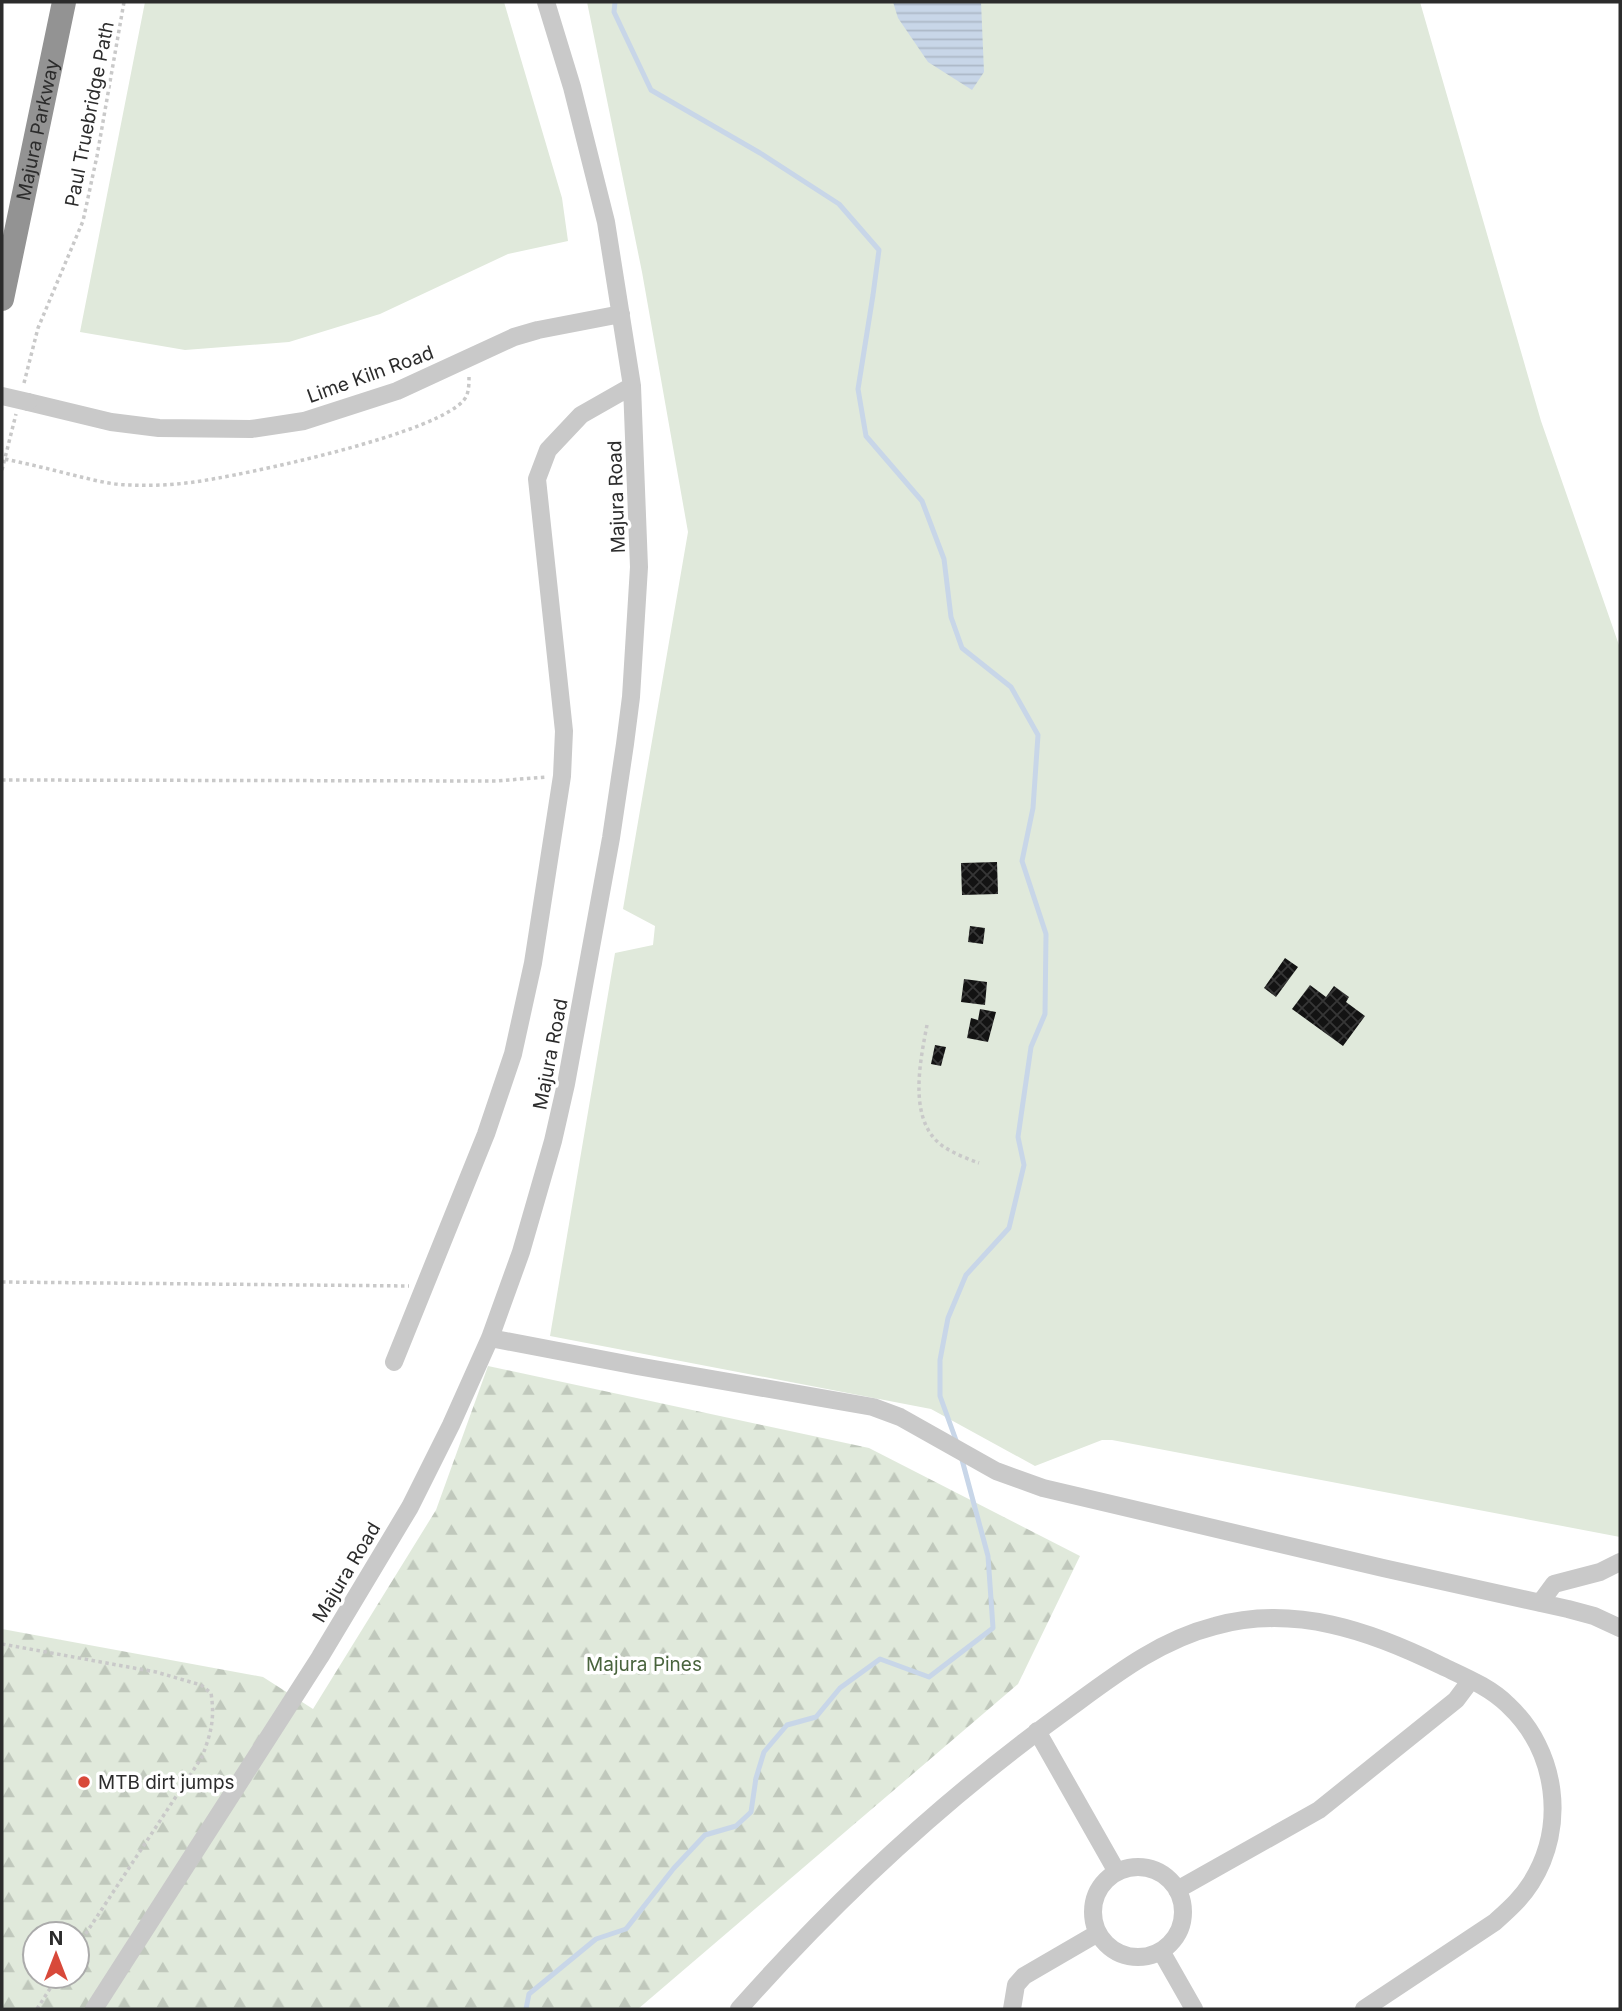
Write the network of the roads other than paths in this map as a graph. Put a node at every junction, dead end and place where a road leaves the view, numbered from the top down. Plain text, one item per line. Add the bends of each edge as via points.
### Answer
1 (64, 2) edge
2 (546, 2) edge
3 (2, 299) edge
4 (621, 314) junction
5 (632, 386) junction
6 (2, 396) edge
7 (490, 1338) junction
8 (394, 1362) dead end
9 (1620, 1562) edge
10 (1540, 1603) junction
11 (1620, 1628) edge
12 (1471, 1680) junction
13 (1037, 1731) junction
14 (1117, 1872) junction
15 (1177, 1890) junction
16 (1098, 1933) junction
17 (1161, 1951) junction
18 (94, 2009) edge
19 (739, 2009) edge
20 (1012, 2009) edge
21 (1194, 2009) edge
22 (1364, 2009) edge

1 - 3 highway, Majura Parkway
2 - 4 street, Majura Road via 606,222
4 - 5 street, Majura Road
4 - 6 street, Lime Kiln Road, bridge via 514,337 397,391 304,421 251,429 159,428 111,422
5 - 7 street, Majura Road via 639,567 631,697 611,838 553,1141
5 - 8 street via 581,415 548,450 537,479 564,731 562,776 533,962 513,1054 486,1134
7 - 10 street via 873,1407 900,1417 996,1471 1043,1488
7 - 18 street, Majura Road via 410,1507 320,1657
9 - 10 street via 1554,1584
10 - 11 street via 1594,1616
12 - 13 street via 1413,1652 1337,1625 1250,1618 1179,1638 1151,1652
12 - 15 street via 1456,1700 1319,1810
12 - 22 street via 1506,1702 1535,1738 1551,1789 1548,1845 1530,1885 1495,1922
13 - 14 street
13 - 19 street via 931,1818 842,1901
14 - 15 street via 1145,1867 1168,1878
14 - 16 street via 1098,1891 1094,1905
15 - 17 street via 1182,1901 1180,1929
16 - 17 street via 1105,1943 1126,1955
16 - 20 street via 1024,1976 1016,1985
17 - 21 street

